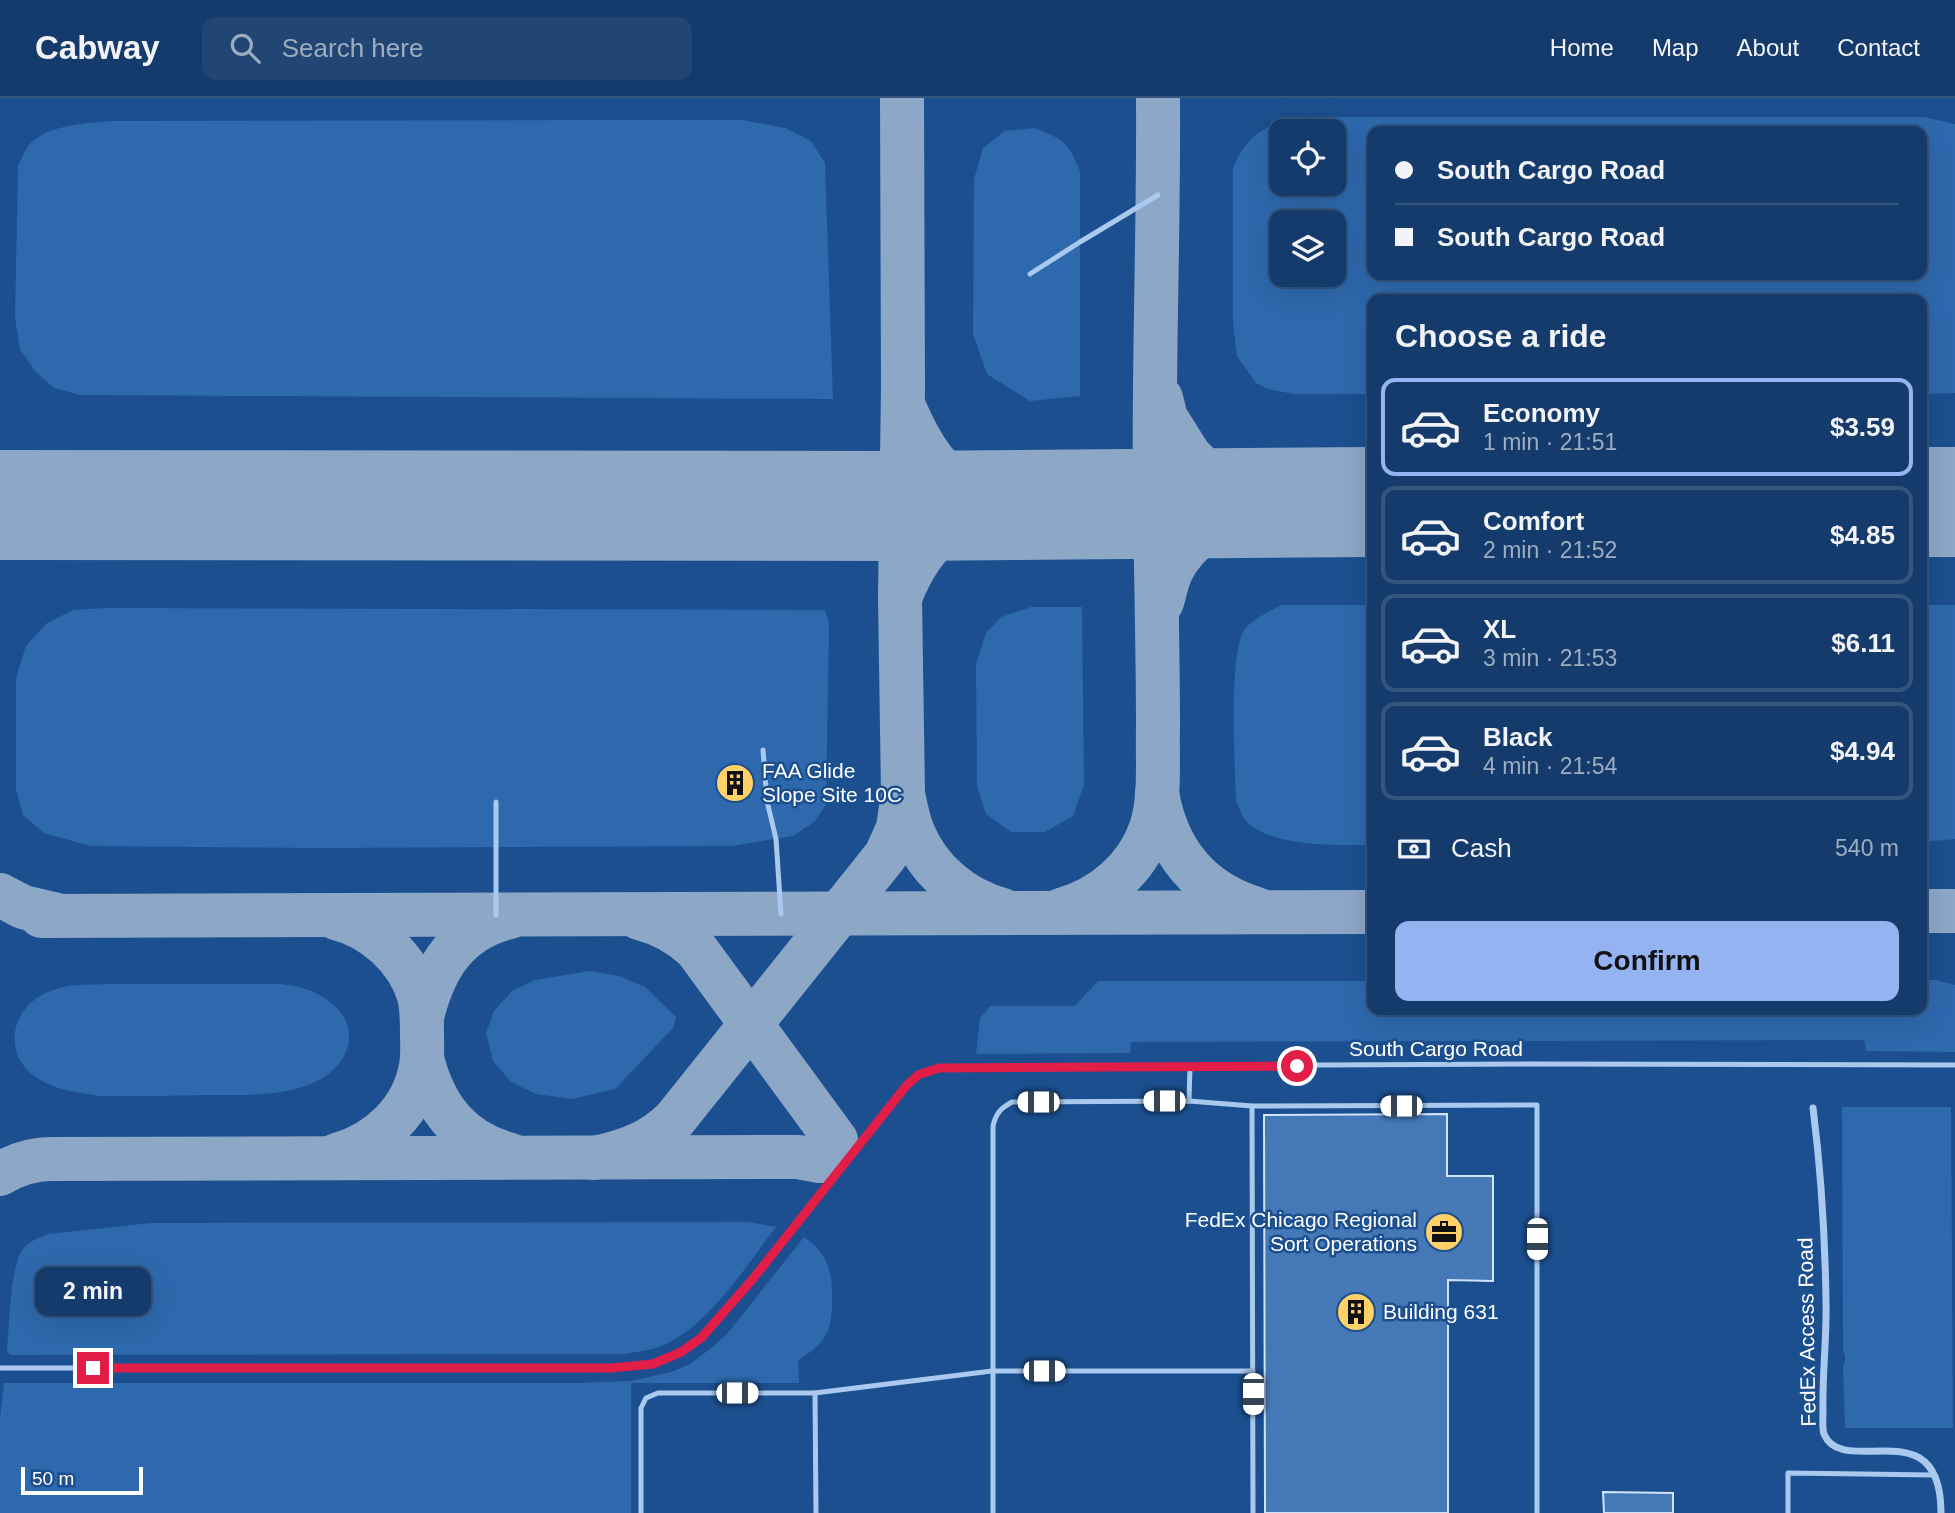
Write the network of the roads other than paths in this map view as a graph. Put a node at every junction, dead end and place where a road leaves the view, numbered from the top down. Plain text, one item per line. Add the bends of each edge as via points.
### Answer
1 (1158, 195) dead end
2 (1030, 274) dead end
3 (763, 750) dead end
4 (496, 802) dead end
5 (781, 914) dead end
6 (496, 915) dead end
7 (1955, 1065) edge
8 (1190, 1067) junction
9 (1189, 1101) junction
10 (1252, 1106) junction
11 (1813, 1108) dead end
12 (0, 1368) edge
13 (992, 1371) junction
14 (1252, 1371) junction
15 (816, 1393) junction
16 (1936, 1475) junction
17 (641, 1513) edge
18 (816, 1513) edge
19 (993, 1513) edge
20 (1253, 1513) edge
21 (1537, 1513) edge
22 (1788, 1513) edge
23 (1941, 1513) edge

1 - 2 lane
3 - 5 lane
4 - 6 lane
7 - 8 lane, South Cargo Road
8 - 9 lane
8 - 12 lane, South Cargo Road via 939,1068 918,1075 701,1338 653,1364 611,1368
9 - 10 lane
9 - 13 lane via 1012,1102 995,1116
10 - 14 lane
10 - 21 lane via 1537,1105
11 - 16 street, FedEx Access Road via 1826,1300 1824,1433 1843,1450 1903,1451 1922,1459
13 - 14 lane
13 - 15 lane
13 - 19 lane
14 - 20 lane
15 - 17 lane via 658,1393 646,1398 641,1408
15 - 18 lane
16 - 22 lane via 1788,1473
16 - 23 street

